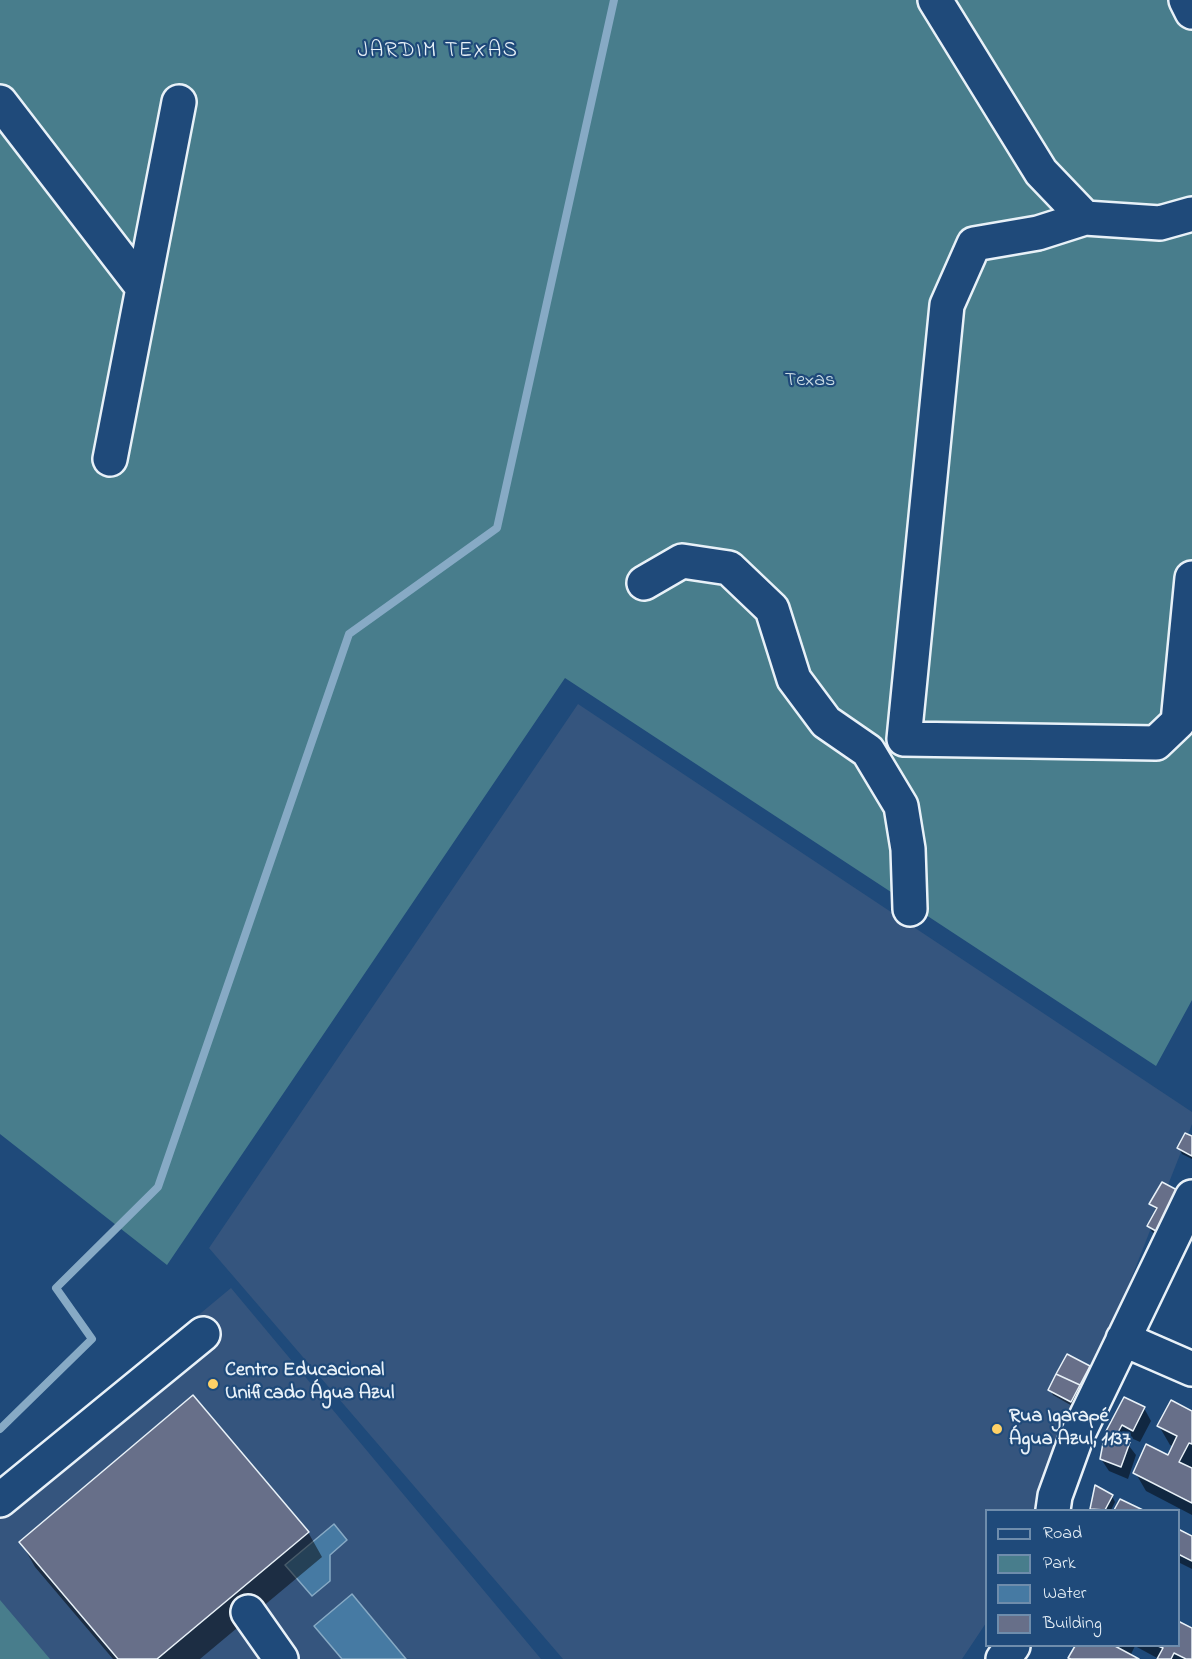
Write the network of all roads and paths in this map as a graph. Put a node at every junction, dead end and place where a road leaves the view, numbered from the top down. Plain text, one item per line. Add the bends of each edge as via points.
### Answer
1 (935, 0) edge
2 (1186, 0) edge
3 (1192, 12) edge
4 (0, 102) edge
5 (179, 102) dead end
6 (1192, 214) edge
7 (1085, 218) junction
8 (143, 288) junction
9 (110, 459) dead end
10 (1192, 578) edge
11 (644, 583) dead end
12 (904, 739) junction
13 (868, 751) junction
14 (910, 909) dead end
15 (1192, 1197) edge
16 (203, 1334) dead end
17 (1123, 1339) junction
18 (1192, 1369) edge
19 (0, 1500) edge
20 (1053, 1509) edge
21 (248, 1612) dead end
22 (1012, 1647) edge
23 (281, 1659) edge
24 (1003, 1659) edge

1 - 7 street via 1041,172
2 - 3 street
4 - 8 street
5 - 8 street
6 - 7 street via 1160,223
7 - 12 street via 1038,233 974,243 947,305
8 - 9 street
10 - 12 street via 1178,722 1156,743
11 - 13 street via 682,561 729,568 772,609 794,679 826,722
12 - 13 street
13 - 14 street via 902,806
15 - 17 street
16 - 19 street
17 - 18 street
17 - 20 street via 1076,1438
21 - 23 street
22 - 24 street

